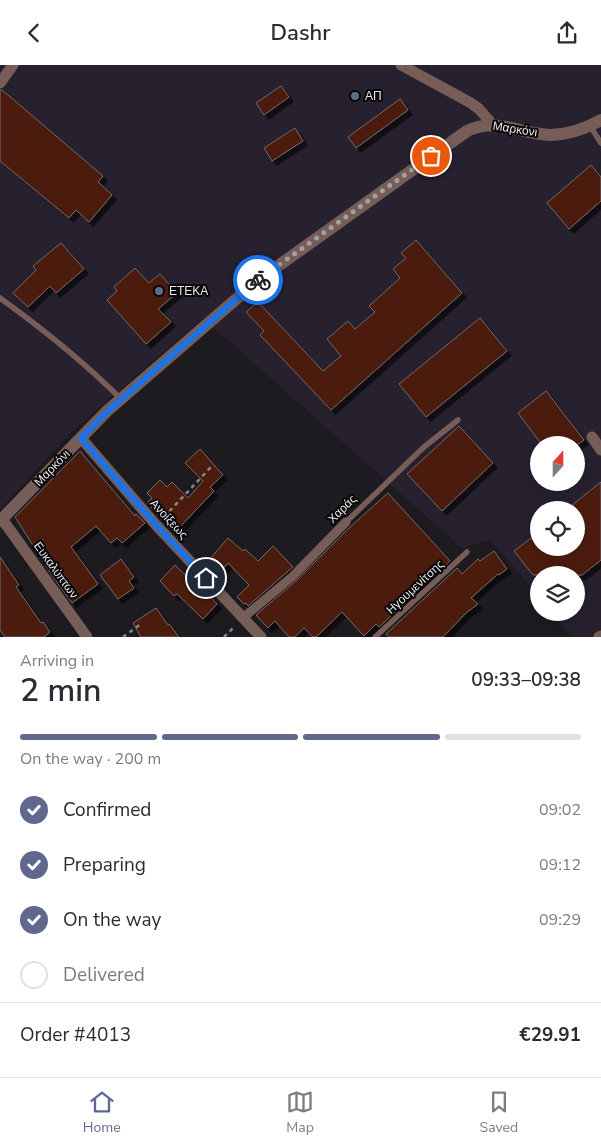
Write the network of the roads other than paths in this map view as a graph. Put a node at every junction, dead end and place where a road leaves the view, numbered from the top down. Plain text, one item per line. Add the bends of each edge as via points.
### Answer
1 (13, 65) edge
2 (401, 65) edge
3 (0, 83) edge
4 (595, 123) edge
5 (492, 125) junction
6 (601, 143) edge
7 (0, 298) edge
8 (121, 399) junction
9 (458, 420) dead end
10 (592, 437) dead end
11 (81, 438) junction
12 (601, 450) edge
13 (1, 520) edge
14 (346, 522) joint
15 (467, 551) dead end
16 (244, 617) junction
17 (87, 637) edge
18 (261, 637) edge
19 (376, 637) edge

1 - 3 street
2 - 5 street via 471,103
4 - 5 street, Μαρκόνι via 572,132 548,135
4 - 6 lane
5 - 8 street, Μαρκόνι via 467,131 257,281
7 - 8 lane via 62,344
8 - 11 street, Μαρκόνι
9 - 14 lane, Χαράς via 424,447
10 - 12 street
11 - 13 street, Μαρκόνι
11 - 16 street, Ανοίξεως via 156,525
13 - 17 street, Ευκαλύπτων
14 - 16 street, Χαράς via 293,576
15 - 19 lane, Ηγουμενίτσης
16 - 18 street, Ανοίξεως

